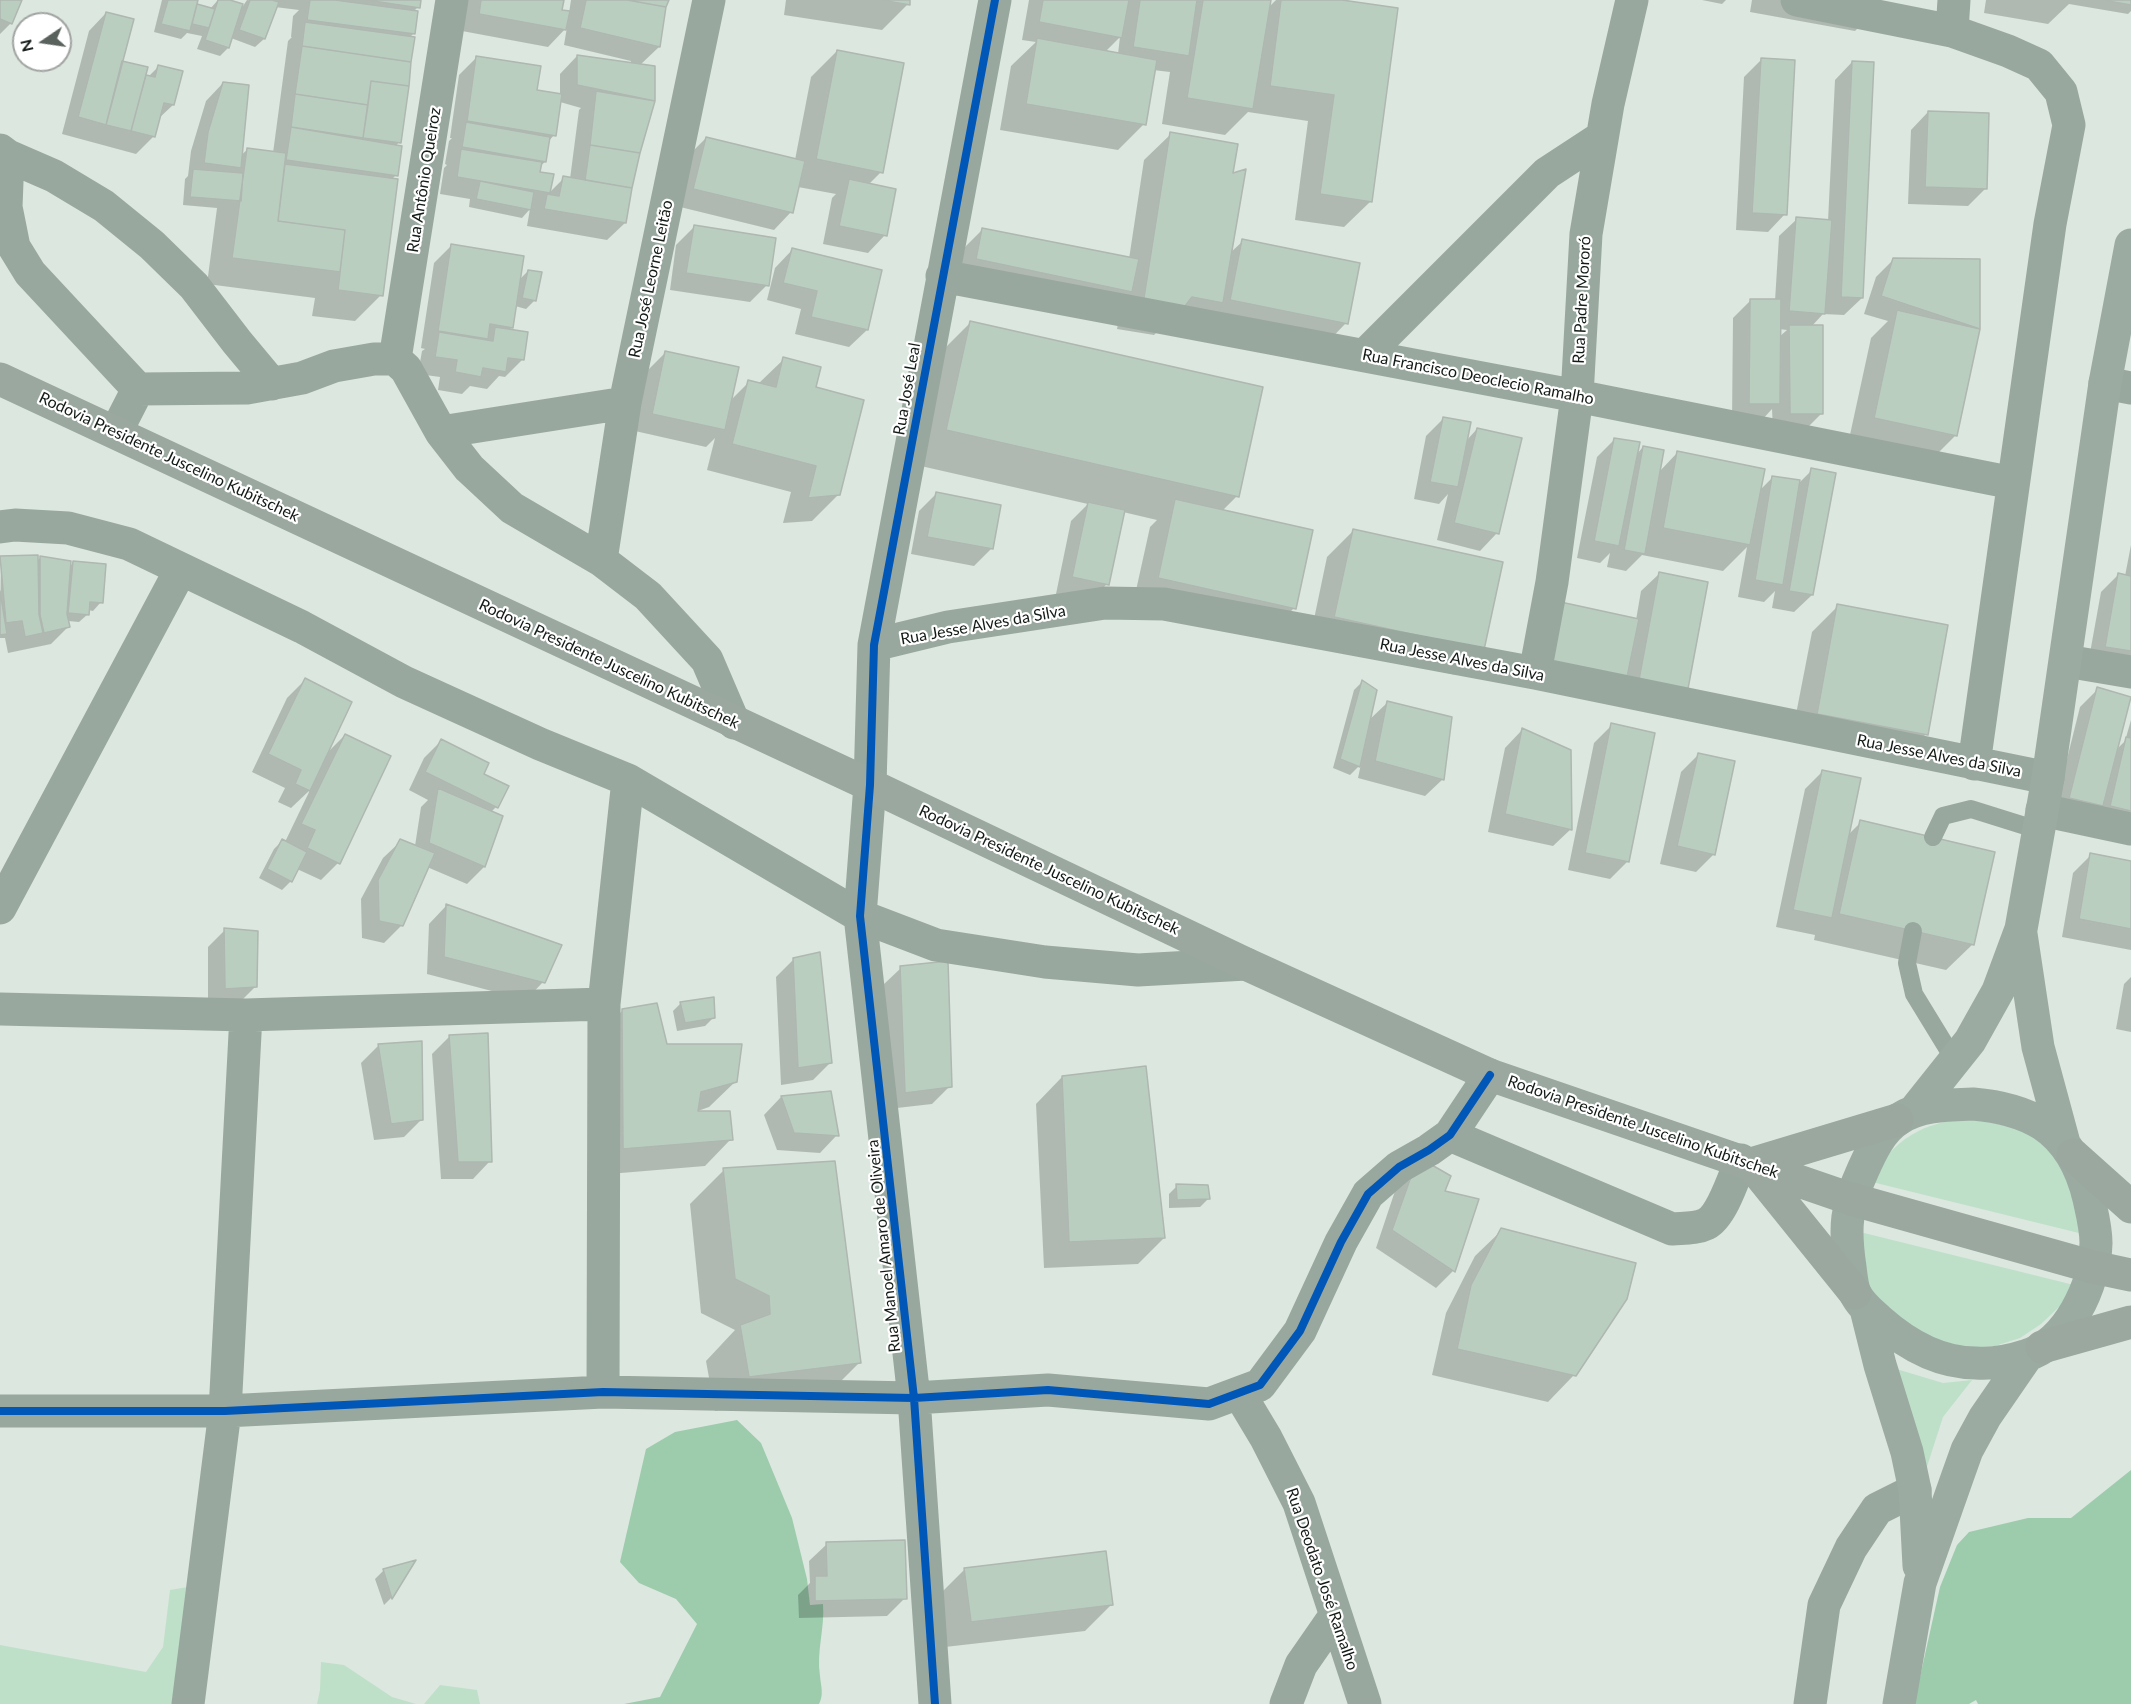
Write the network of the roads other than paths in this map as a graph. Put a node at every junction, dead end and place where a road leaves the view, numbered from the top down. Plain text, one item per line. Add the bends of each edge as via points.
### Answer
1 (452, 0) edge
2 (709, 0) edge
3 (995, 0) edge
4 (1632, 0) edge
5 (1797, 0) edge
6 (1953, 15) edge
7 (1602, 137) junction
8 (3, 155) edge
9 (2131, 244) edge
10 (942, 276) junction
11 (1365, 355) junction
12 (395, 359) junction
13 (0, 379) edge
14 (272, 384) junction
15 (2118, 385) edge
16 (138, 389) junction
17 (1577, 396) junction
18 (625, 404) junction
19 (116, 432) junction
20 (441, 432) junction
21 (2013, 483) junction
22 (0, 527) edge
23 (601, 560) junction
24 (181, 569) junction
25 (874, 645) junction
26 (2066, 661) junction
27 (2131, 672) edge
28 (1535, 673) junction
29 (734, 723) junction
30 (1974, 764) junction
31 (628, 780) junction
32 (870, 785) junction
33 (2043, 806) junction
34 (2131, 829) edge
35 (1933, 837) dead end
36 (0, 908) edge
37 (860, 916) junction
38 (2020, 929) junction
39 (1913, 931) dead end
40 (1246, 964) junction
41 (604, 1004) junction
42 (0, 1009) edge
43 (246, 1015) junction
44 (1955, 1061) junction
45 (1490, 1075) junction
46 (1906, 1115) junction
47 (1450, 1135) junction
48 (2068, 1149) junction
49 (1746, 1162) junction
50 (1851, 1199) junction
51 (2131, 1207) edge
52 (2093, 1267) junction
53 (2131, 1275) edge
54 (1860, 1301) junction
55 (2131, 1322) edge
56 (2034, 1351) junction
57 (603, 1392) junction
58 (1239, 1393) junction
59 (914, 1398) junction
60 (0, 1411) edge
61 (225, 1411) junction
62 (1915, 1490) junction
63 (1920, 1583) junction
64 (1335, 1616) junction
65 (188, 1704) edge
66 (935, 1704) edge
67 (1286, 1704) edge
68 (1365, 1704) edge
69 (1810, 1704) edge
70 (1899, 1704) edge

1 - 12 street, Rua Antônio Queiroz
2 - 18 street, Rua José Leorne Leitão
3 - 10 street, Rua José Leal
4 - 7 street, Rua Padre Mororó
5 - 6 street
6 - 21 street via 2008,51 2039,65 2061,92 2069,125 2050,224
7 - 11 street via 1547,173
7 - 17 street, Rua Padre Mororó via 1586,234
8 - 14 street via 54,176 94,200 152,245 195,286
8 - 16 street via 6,207 14,247 38,282
9 - 15 main road
10 - 11 street, Rua Francisco Deoclecio Ramalho
10 - 25 street, Rua José Leal
11 - 17 street, Rua Francisco Deoclecio Ramalho
12 - 14 street via 374,358 344,364
12 - 20 street via 406,369
13 - 19 highway, Rodovia Presidente Juscelino Kubitschek
14 - 16 street via 247,388
15 - 26 main road
16 - 19 street
17 - 21 street, Rua Francisco Deoclecio Ramalho
17 - 28 street, Rua Padre Mororó via 1552,582
18 - 20 street
18 - 23 street, Rua José Leorne Leitão
19 - 29 highway, Rodovia Presidente Juscelino Kubitschek
20 - 23 street via 469,468 512,508
21 - 30 street
22 - 24 street via 68,528 129,544
23 - 29 street via 648,596 707,660
24 - 31 street via 404,682
24 - 36 street
25 - 28 street, Rua Jesse Alves da Silva via 948,627 1105,603 1164,604
25 - 32 street, Rua José Leal
26 - 27 street
26 - 33 main road
28 - 30 street, Rua Jesse Alves da Silva
29 - 32 highway, Rodovia Presidente Juscelino Kubitschek
30 - 33 street, Rua Jesse Alves da Silva
31 - 37 street
31 - 41 street
32 - 37 street, Rua Manoel Amaro de Oliveira
32 - 40 highway, Rodovia Presidente Juscelino Kubitschek
33 - 34 street, Rua Jesse Alves da Silva
33 - 35 lane via 1971,809 1943,816
33 - 38 main road
37 - 40 street via 936,945 1045,962 1138,970
37 - 59 street, Rua Manoel Amaro de Oliveira
38 - 44 main road via 1998,992
38 - 48 main road via 2038,1047
39 - 44 lane via 1907,963 1914,994
40 - 45 highway, Rodovia Presidente Juscelino Kubitschek
41 - 43 street
41 - 57 street
42 - 43 street
43 - 61 street
44 - 46 main road
45 - 47 street
45 - 49 highway, Rodovia Presidente Juscelino Kubitschek
46 - 48 main road via 1973,1104 2003,1108 2042,1124
46 - 49 highway
46 - 50 main road via 1886,1131 1873,1150
47 - 49 street via 1672,1229 1706,1224 1716,1215
47 - 58 street via 1399,1167 1368,1194 1300,1330 1260,1385
48 - 51 highway
48 - 52 main road via 2087,1191 2095,1225
49 - 50 highway, Rodovia Presidente Juscelino Kubitschek
49 - 54 highway
50 - 52 highway, Rodovia Presidente Juscelino Kubitschek
50 - 54 main road via 1846,1221 1847,1244
52 - 53 highway, Rodovia Presidente Juscelino Kubitschek
52 - 56 main road via 2087,1289 2066,1325
54 - 56 main road via 1899,1337 1948,1360 1976,1363
54 - 62 main road
55 - 56 highway
56 - 63 main road via 1985,1417 1967,1450
57 - 59 street
57 - 61 street
58 - 59 street via 1209,1404 1048,1390
58 - 64 street, Rua Deodato José Ramalho via 1299,1503
59 - 66 street, Rua Manoel Amaro de Oliveira
60 - 61 street
61 - 65 street
62 - 63 main road
62 - 69 street via 1877,1509 1851,1548 1824,1605
63 - 70 main road
64 - 67 street via 1301,1665
64 - 68 street, Rua Deodato José Ramalho

